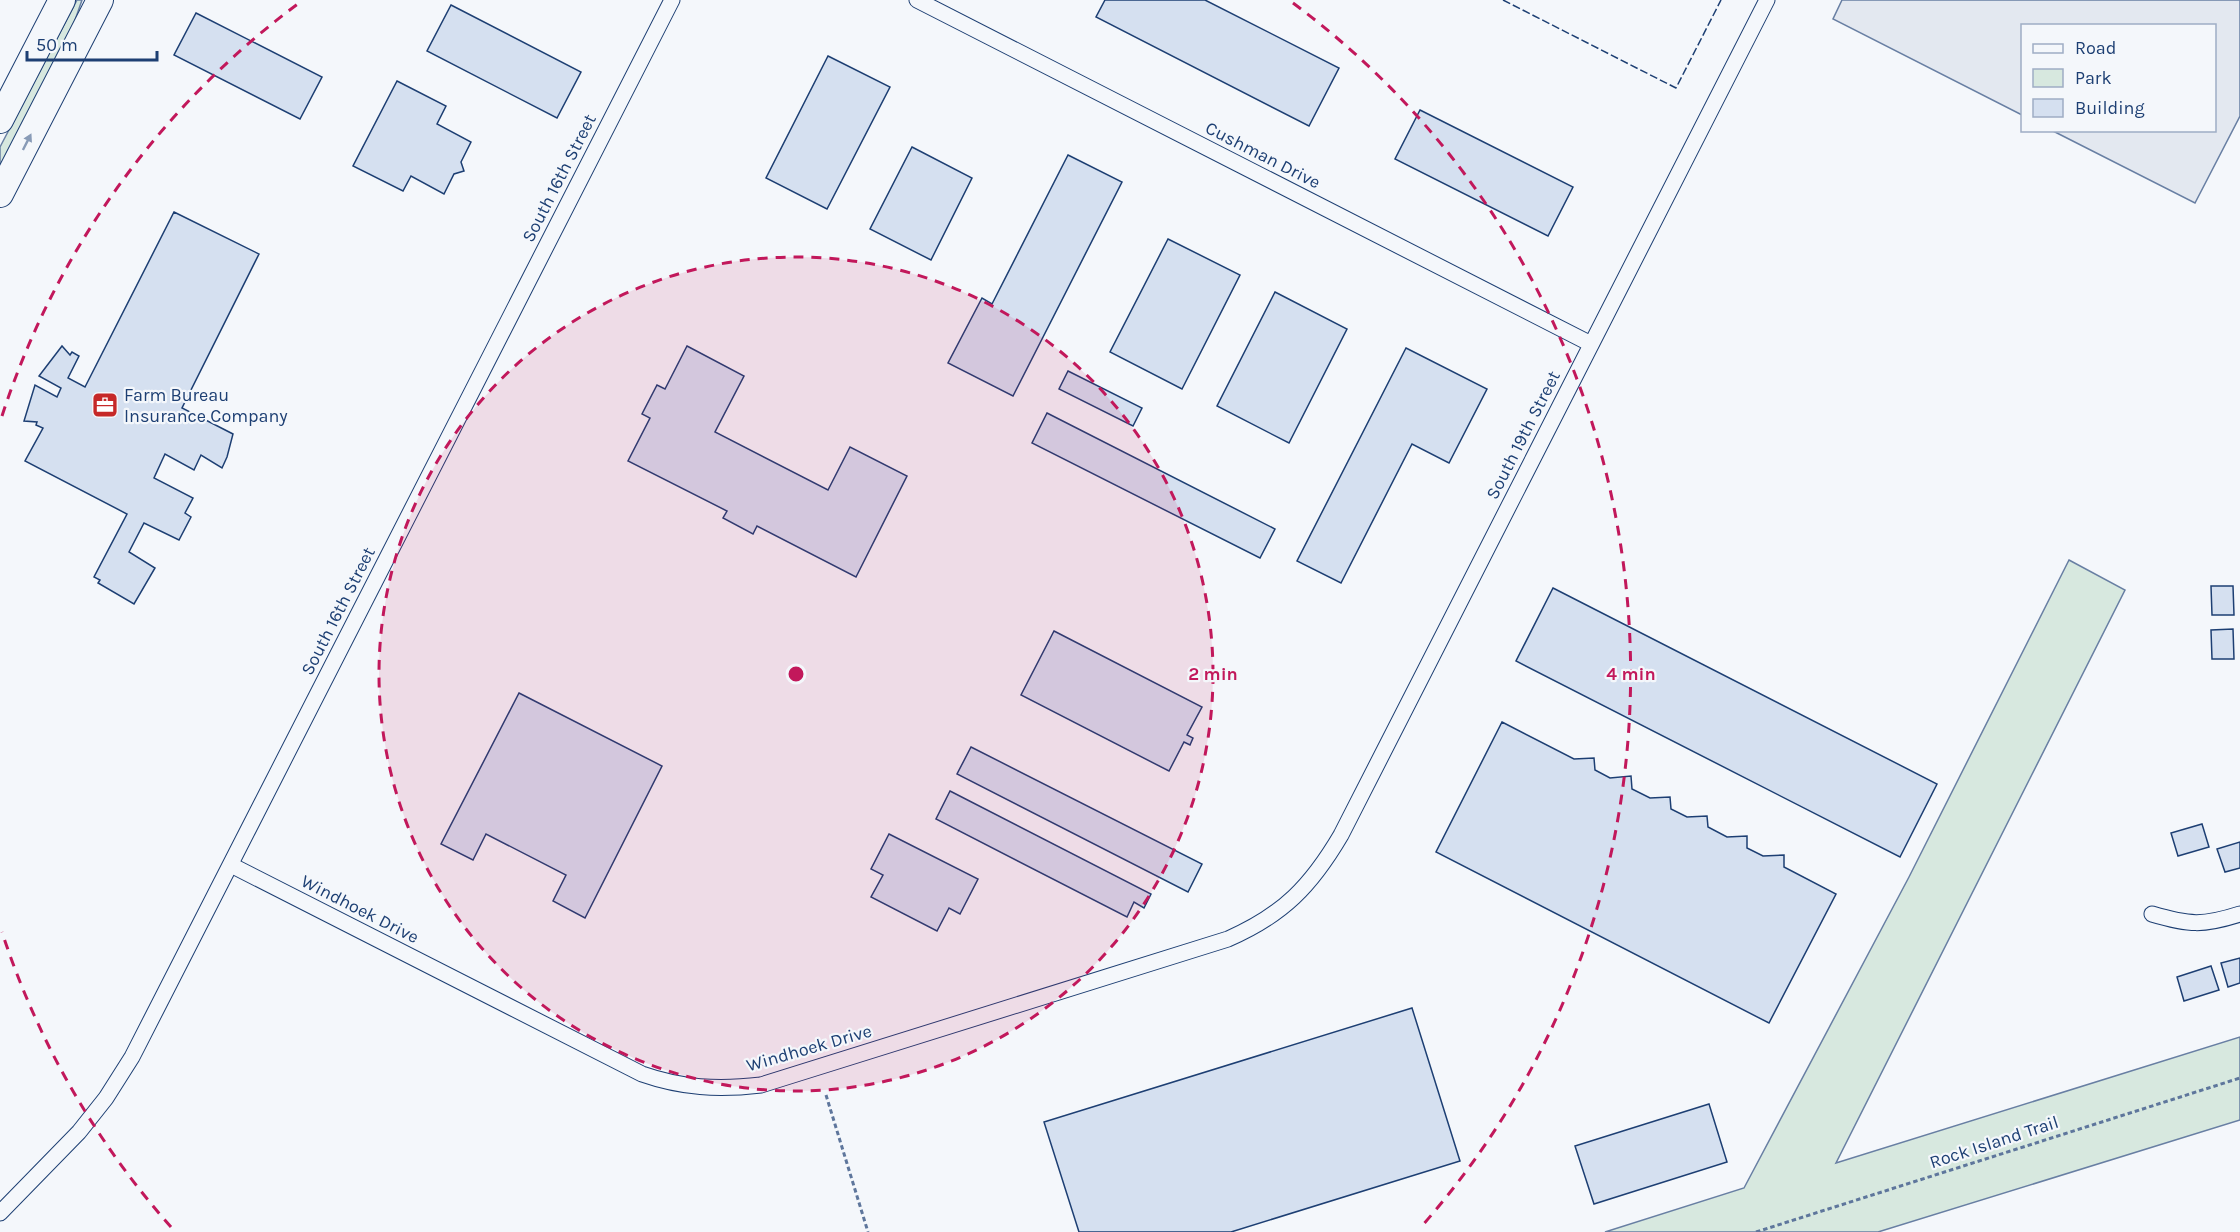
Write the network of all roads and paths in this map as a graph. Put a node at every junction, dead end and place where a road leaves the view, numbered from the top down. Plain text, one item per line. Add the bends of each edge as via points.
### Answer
1 (62, 0) edge
2 (100, 0) edge
3 (672, 0) edge
4 (917, 0) edge
5 (1767, 0) edge
6 (0, 120) edge
7 (0, 194) edge
8 (1591, 344) junction
9 (231, 865) junction
10 (1309, 884) joint
11 (2152, 914) dead end
12 (2240, 914) edge
13 (2240, 1078) edge
14 (826, 1095) dead end
15 (0, 1213) edge
16 (868, 1232) edge
17 (1756, 1232) edge

1 - 6 main road
7 -> 2 main road
3 - 9 street, South 16th Street
4 - 8 street, Cushman Drive
5 - 8 street, South 19th Street
8 - 10 street, South 19th Street via 1341,835
9 - 10 street, Windhoek Drive via 642,1074 695,1088 728,1089 761,1085 1228,939 1280,911
9 - 15 street, South 16th Street via 132,1057 106,1098 79,1132
11 - 12 street via 2186,924 2211,924
13 - 17 path, Rock Island Trail
14 - 16 path

